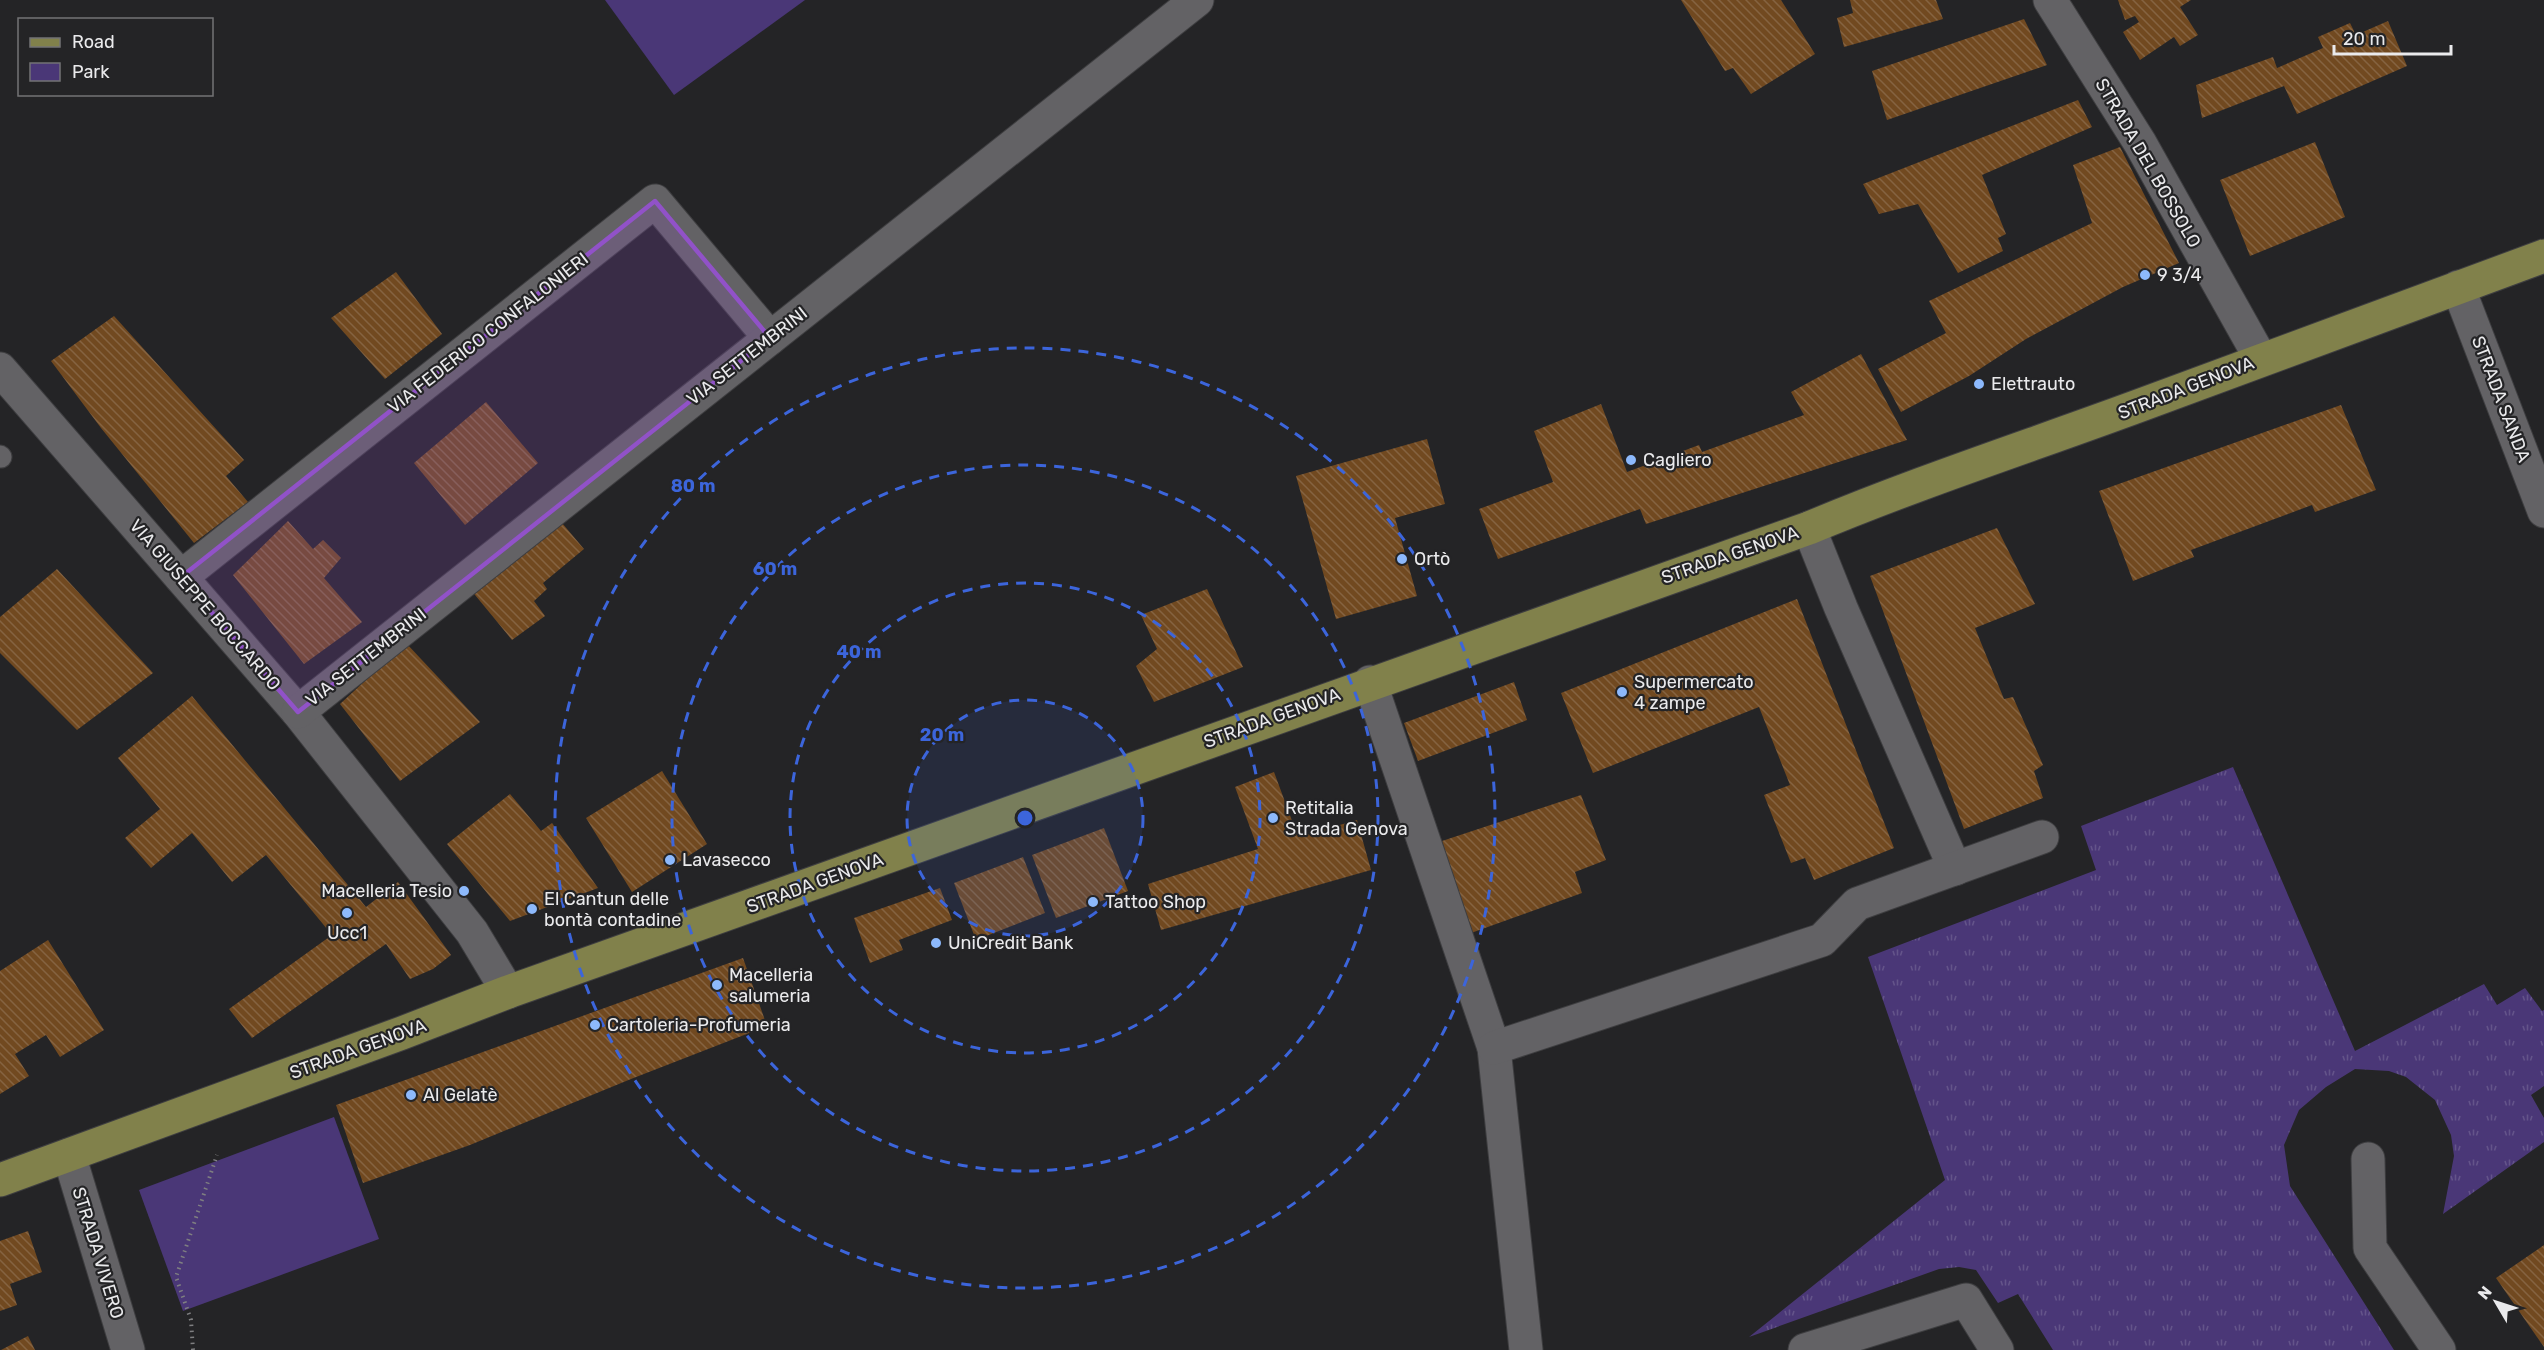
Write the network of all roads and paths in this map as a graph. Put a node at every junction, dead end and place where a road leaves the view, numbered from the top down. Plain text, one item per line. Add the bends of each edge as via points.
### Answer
1 (1197, 0) edge
2 (2050, 0) edge
3 (2544, 256) edge
4 (2458, 287) junction
5 (770, 338) junction
6 (2261, 359) junction
7 (0, 369) edge
8 (2544, 512) edge
9 (1809, 528) junction
10 (181, 577) junction
11 (1370, 682) junction
12 (298, 712) junction
13 (2042, 837) dead end
14 (1954, 869) junction
15 (508, 992) junction
16 (1494, 1048) junction
17 (69, 1155) junction
18 (217, 1155) dead end
19 (2368, 1158) dead end
20 (0, 1180) edge
21 (128, 1350) edge
22 (193, 1350) edge
23 (1526, 1350) edge
24 (1805, 1350) edge
25 (1997, 1350) edge
26 (2439, 1350) edge

1 - 5 street, VIA SETTEMBRINI
2 - 6 street, STRADA DEL BOSSOLO via 2140,143
3 - 4 main road, STRADA GENOVA
4 - 6 main road, STRADA GENOVA via 2337,335
4 - 8 street, STRADA SANDA
5 - 10 street, VIA FEDERICO CONFALONIERI via 655,201
5 - 12 street, VIA SETTEMBRINI
6 - 9 main road, STRADA GENOVA
7 - 10 street, VIA GIUSEPPE BOCCARDO
9 - 11 main road, STRADA GENOVA
9 - 14 street
10 - 12 street, VIA GIUSEPPE BOCCARDO
11 - 15 main road, STRADA GENOVA
11 - 16 street
12 - 15 street, VIA GIUSEPPE BOCCARDO via 472,932
13 - 14 street
14 - 16 street via 1857,904 1822,940
15 - 17 main road, STRADA GENOVA
16 - 23 street
17 - 20 main road, STRADA GENOVA
17 - 21 street, STRADA VIVERO
18 - 22 path via 176,1277 191,1320
19 - 26 street via 2370,1248
24 - 25 street via 1966,1300

